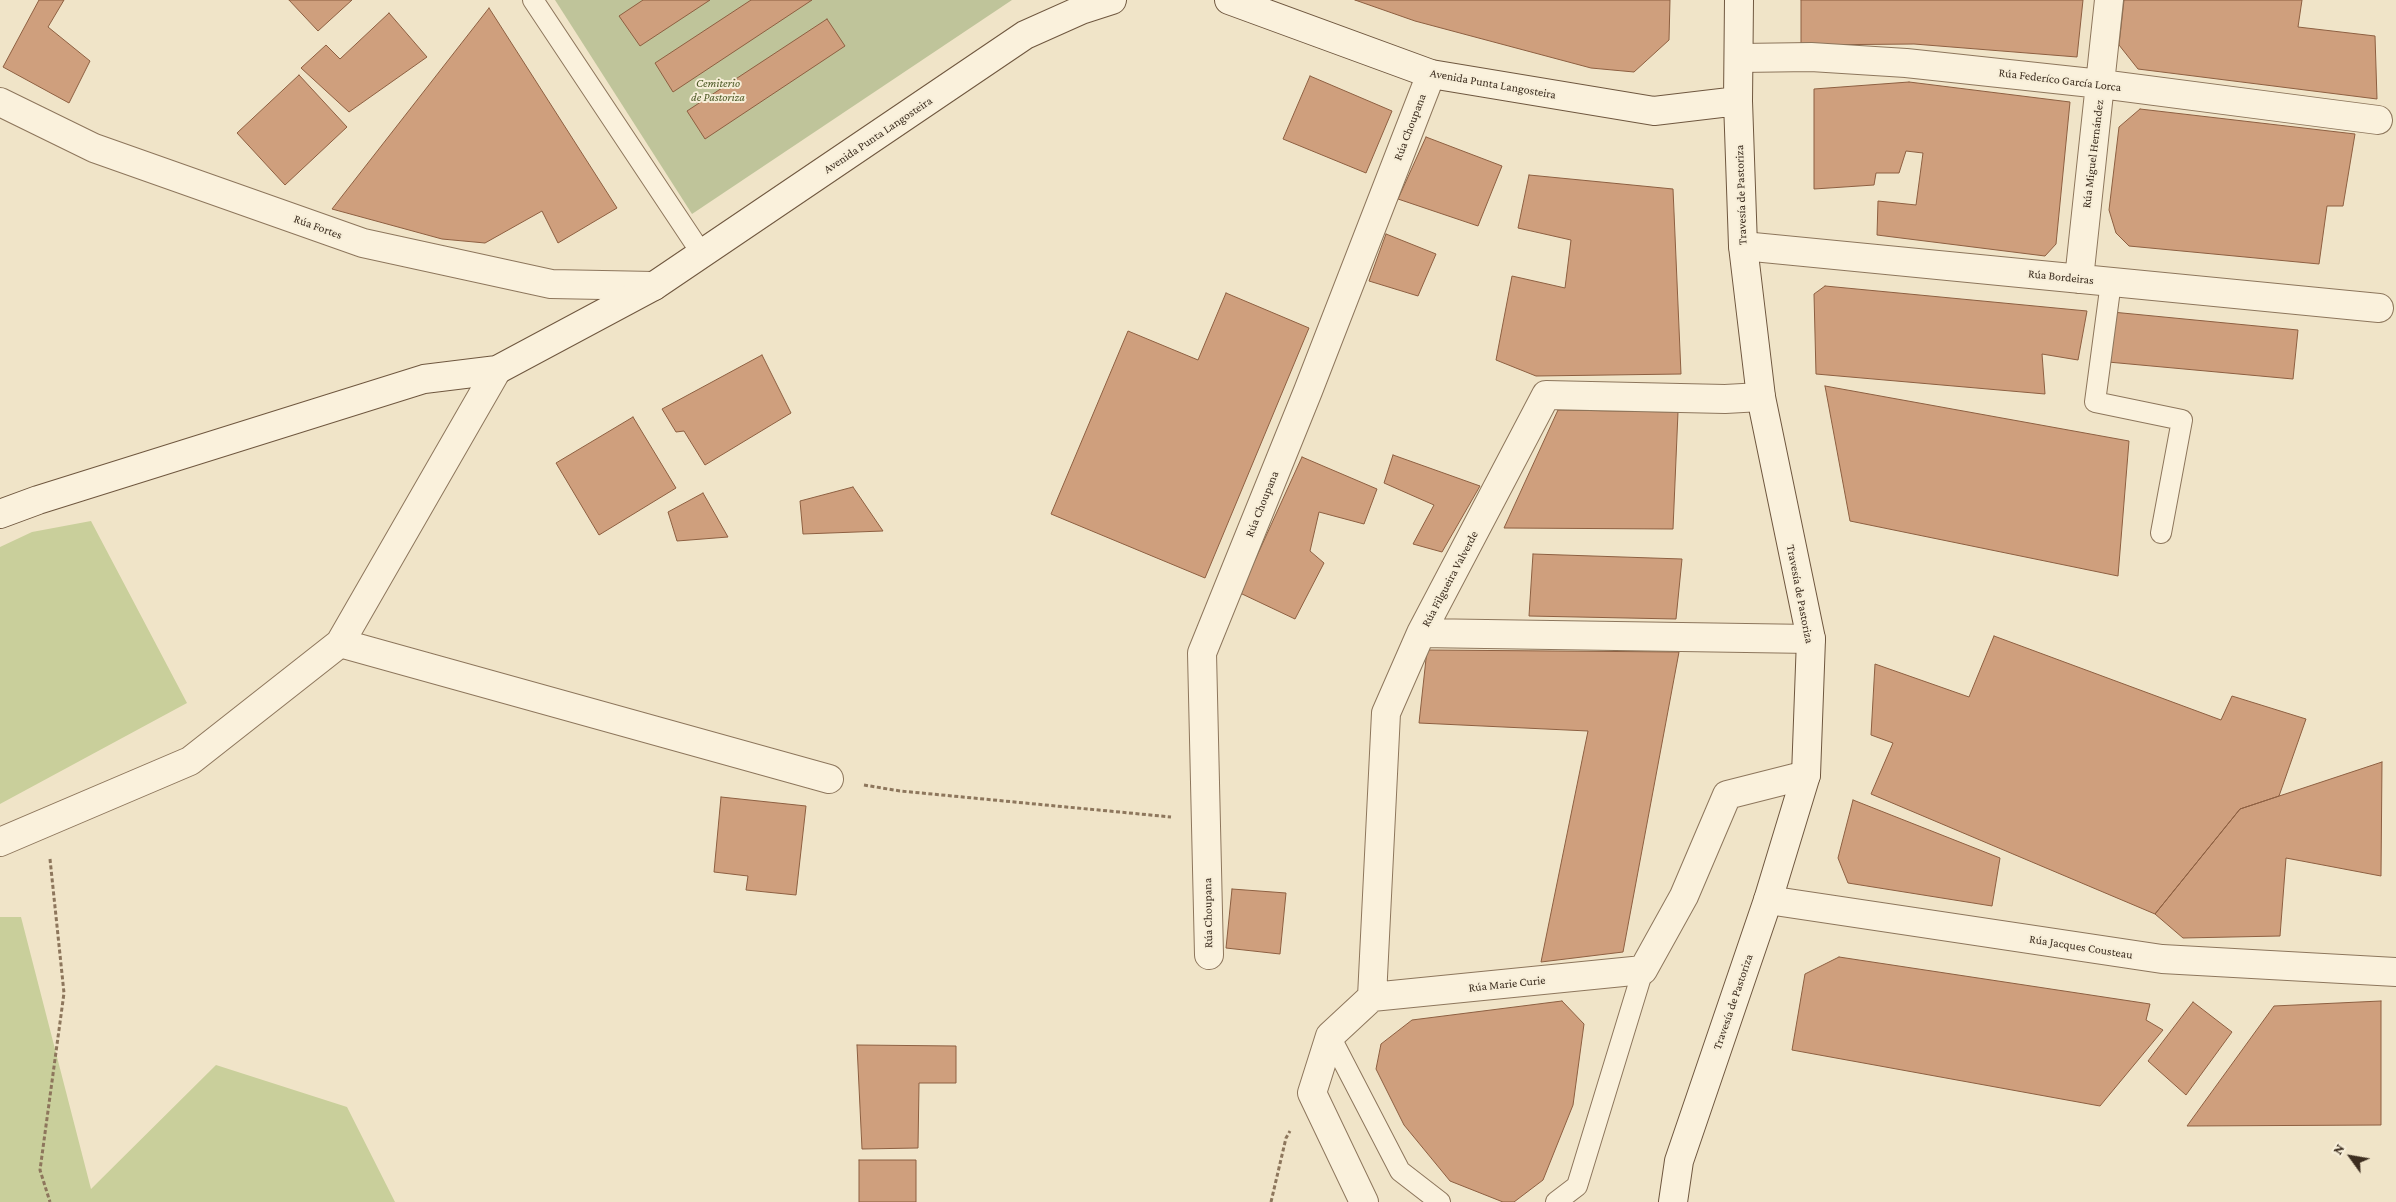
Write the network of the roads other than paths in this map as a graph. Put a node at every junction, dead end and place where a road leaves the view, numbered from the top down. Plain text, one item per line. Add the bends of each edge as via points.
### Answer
1 (533, 0) edge
2 (1112, 0) edge
3 (1229, 0) edge
4 (1739, 0) edge
5 (2108, 0) edge
6 (1740, 58) junction
7 (1431, 74) junction
8 (2101, 84) junction
9 (1738, 101) junction
10 (0, 102) edge
11 (2378, 120) dead end
12 (1743, 246) junction
13 (702, 254) junction
14 (2079, 278) junction
15 (2112, 282) junction
16 (654, 286) junction
17 (2379, 308) dead end
18 (497, 370) junction
19 (1761, 397) junction
20 (0, 514) edge
21 (2160, 533) dead end
22 (1421, 633) junction
23 (1811, 639) junction
24 (340, 644) junction
25 (1806, 775) junction
26 (829, 779) road end
27 (0, 842) edge
28 (1768, 900) junction
29 (1209, 955) dead end
30 (1643, 970) junction
31 (2396, 972) edge
32 (1372, 997) junction
33 (1330, 1036) junction
34 (1364, 1202) edge
35 (1440, 1202) edge
36 (1556, 1202) edge
37 (1673, 1202) edge

1 - 13 lane
2 - 13 street, Avenida Punta Langosteira via 1026,35
3 - 7 street, Avenida Punta Langosteira
4 - 6 street, Travesía de Pastoriza
5 - 8 street, Rúa Miguel Hernández
6 - 8 street, Rúa Federíco García Lorca via 1810,57 1906,63
6 - 9 street, Travesía de Pastoriza
7 - 9 street, Avenida Punta Langosteira via 1654,111
7 - 29 street, Rúa Choupana via 1202,653
8 - 11 street, Rúa Federíco García Lorca
8 - 14 street, Rúa Miguel Hernández
9 - 12 street, Travesía de Pastoriza
10 - 16 street, Rúa Fortes via 94,148 362,243 551,284
12 - 14 street, Rúa Bordeiras
12 - 19 street, Travesía de Pastoriza
13 - 16 street, Avenida Punta Langosteira
14 - 15 street, Rúa Bordeiras
15 - 17 street, Rúa Bordeiras
15 - 21 lane via 2095,402 2182,420
16 - 18 street, Avenida Punta Langosteira
18 - 20 street via 424,379
18 - 24 street
19 - 22 street, Rúa Filgueira Valverde via 1546,395
19 - 23 street, Travesía de Pastoriza
22 - 23 street, Rúa Filgueira Valverde
22 - 32 street via 1386,713
23 - 25 street, Travesía de Pastoriza
24 - 26 street
24 - 27 street via 190,761
25 - 28 street, Travesía de Pastoriza
25 - 30 street via 1727,795 1684,896
28 - 31 street, Rúa Jacques Cousteau via 2162,959
28 - 37 street, Travesía de Pastoriza via 1679,1161
30 - 32 street, Rúa Marie Curie
30 - 36 lane via 1577,1186
32 - 33 street
33 - 34 street via 1312,1093
33 - 35 lane via 1400,1171

